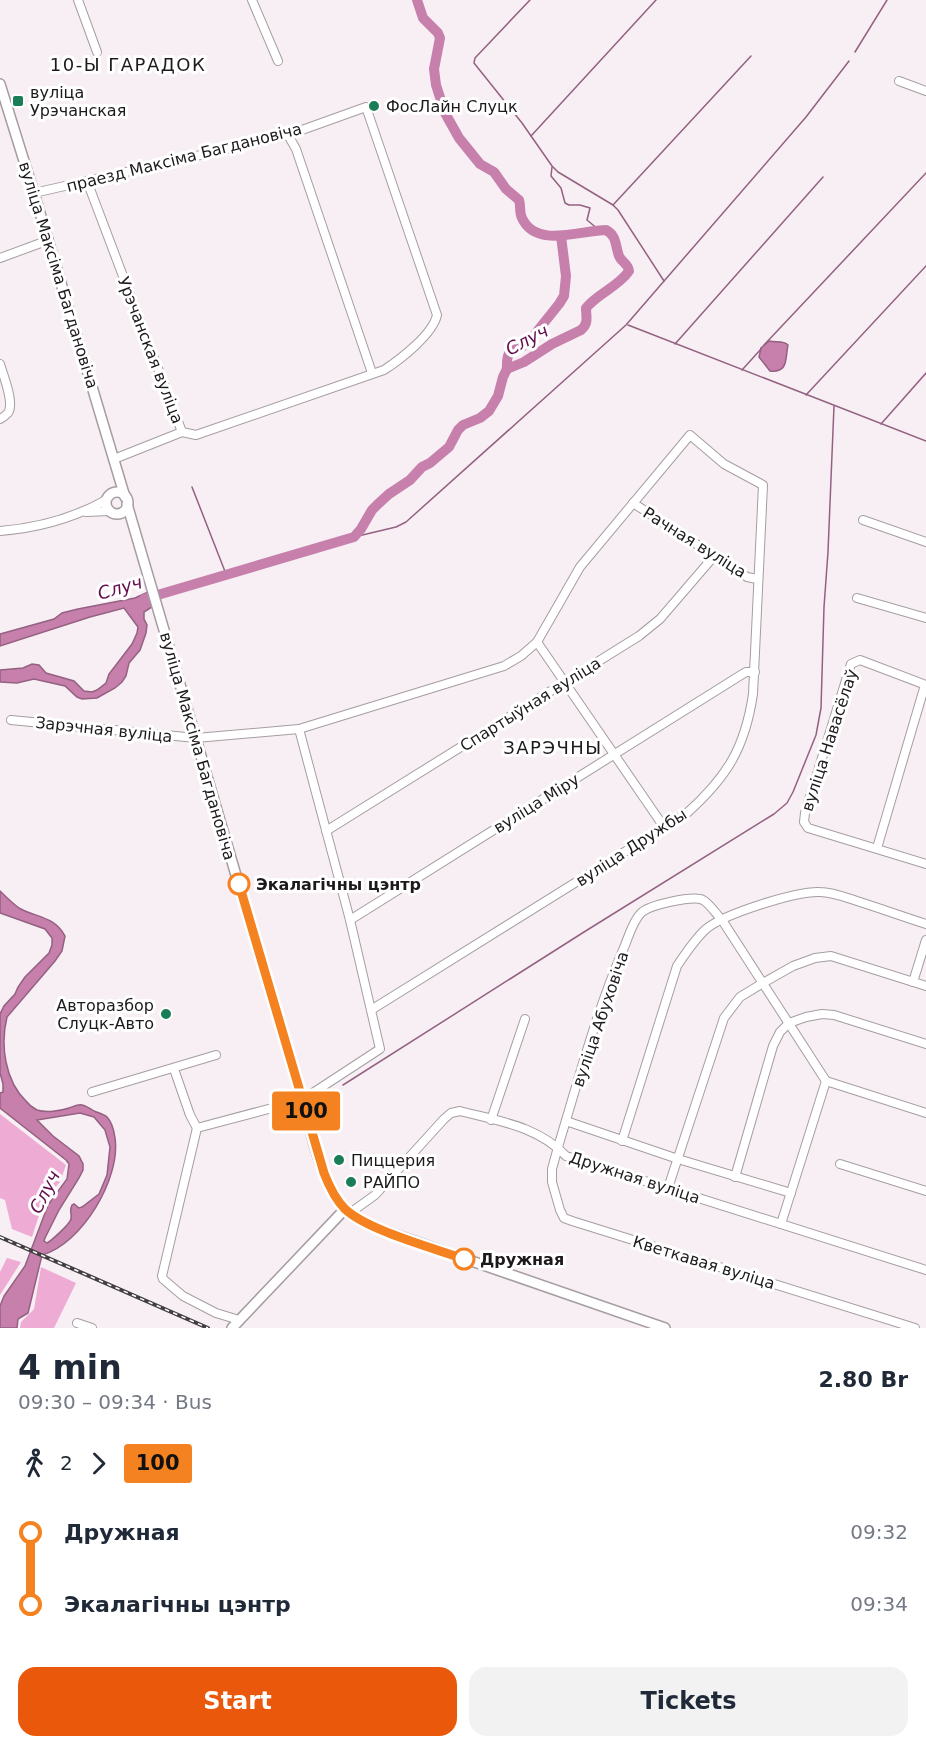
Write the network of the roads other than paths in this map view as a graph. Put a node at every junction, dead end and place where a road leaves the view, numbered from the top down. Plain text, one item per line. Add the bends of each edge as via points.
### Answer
1 (78, 0) edge
2 (252, 0) edge
3 (97, 52) dead end
4 (278, 61) dead end
5 (899, 81) dead end
6 (0, 84) edge
7 (926, 91) edge
8 (366, 107) joint
9 (288, 135) junction
10 (87, 182) junction
11 (34, 192) junction
12 (49, 240) junction
13 (0, 258) edge
14 (0, 364) edge
15 (372, 373) junction
16 (0, 419) edge
17 (182, 432) junction
18 (115, 463) junction
19 (108, 497) junction
20 (126, 501) junction
21 (633, 503) junction
22 (85, 512) junction
23 (111, 512) junction
24 (863, 520) dead end
25 (0, 531) edge
26 (138, 537) junction
27 (926, 542) edge
28 (714, 555) junction
29 (758, 579) junction
30 (857, 598) dead end
31 (926, 618) edge
32 (537, 642) junction
33 (754, 672) junction
34 (564, 682) junction
35 (925, 685) edge
36 (11, 720) dead end
37 (299, 729) junction
38 (196, 738) junction
39 (614, 754) junction
40 (664, 827) junction
41 (326, 831) junction
42 (878, 848) junction
43 (926, 864) edge
44 (350, 920) junction
45 (722, 920) junction
46 (926, 924) edge
47 (926, 940) edge
48 (914, 982) junction
49 (763, 983) junction
50 (926, 986) edge
51 (371, 1010) junction
52 (525, 1019) dead end
53 (789, 1023) junction
54 (926, 1044) edge
55 (216, 1055) dead end
56 (174, 1068) junction
57 (826, 1080) junction
58 (92, 1092) dead end
59 (302, 1100) junction
60 (926, 1113) edge
61 (491, 1120) junction
62 (566, 1121) junction
63 (197, 1128) junction
64 (622, 1141) junction
65 (558, 1147) junction
66 (678, 1159) junction
67 (840, 1164) dead end
68 (735, 1176) junction
69 (668, 1188) junction
70 (926, 1191) edge
71 (791, 1193) junction
72 (347, 1211) junction
73 (781, 1224) junction
74 (926, 1270) edge
75 (239, 1320) junction
76 (77, 1323) dead end
77 (92, 1328) edge
78 (232, 1328) edge
79 (665, 1328) edge
80 (915, 1328) edge

1 - 3 street
2 - 4 street
5 - 7 street
6 - 11 main road, вуліца Максіма Багдановіча
8 - 9 street, праезд Максіма Багдановіча
8 - 15 street, Урэчанская вуліца via 437,315 433,326 395,363
9 - 10 street, праезд Максіма Багдановіча
9 - 15 street
10 - 11 street, праезд Максіма Багдановіча
10 - 17 street, Урэчанская вуліца
11 - 12 main road, вуліца Максіма Багдановіча
12 - 13 street
12 - 18 main road, вуліца Максіма Багдановіча
14 - 16 street via 10,400 8,414
15 - 17 street, Урэчанская вуліца via 196,435
17 - 18 street
18 - 19 main road, вуліца Максіма Багдановіча via 114,484
18 - 20 main road, вуліца Максіма Багдановіча
19 - 20 main road via 118,492
19 - 22 street
19 - 23 main road via 106,505
20 - 23 main road via 122,512
20 - 26 main road, вуліца Максіма Багдановіча
21 - 28 street, Рачная вуліца
21 - 29 street, вуліца Дружбы via 690,435 724,464 763,485
21 - 32 street via 580,567
22 - 23 street
22 - 25 street
23 - 26 main road
24 - 27 street
26 - 38 main road, вуліца Максіма Багдановіча
28 - 29 street, Рачная вуліца via 747,577
28 - 34 street, Спартыўная вуліца via 660,619
29 - 33 street, вуліца Дружбы
30 - 31 street
32 - 34 street
32 - 37 street, Зарэчная вуліца via 504,666
33 - 39 street, вуліца Міру via 746,672
33 - 40 street, вуліца Дружбы via 750,717 734,760 704,798
34 - 39 street
34 - 41 street, Спартыўная вуліца
35 - 42 street
35 - 42 street, вуліца Навасёлаў via 860,660 850,664 805,813 808,828
36 - 38 street, Зарэчная вуліца
37 - 38 street, Зарэчная вуліца
37 - 41 street
38 - 59 main road, вуліца Максіма Багдановіча
39 - 40 street
39 - 44 street, вуліца Міру
40 - 51 street, вуліца Дружбы
41 - 44 street
42 - 43 street
44 - 51 street
45 - 46 street via 766,903 820,891
45 - 49 street
45 - 62 street, вуліца Абуховіча via 698,898 661,904 641,913 609,982
45 - 64 street via 706,930 677,966
47 - 48 street
48 - 49 street via 831,956 793,966
48 - 50 street
49 - 53 street
49 - 66 street via 740,997 724,1018
51 - 59 street via 380,1049
52 - 61 street
53 - 54 street via 814,1015 834,1015
53 - 57 street
53 - 68 street via 773,1046
55 - 56 street
56 - 58 street
56 - 63 street
57 - 60 street
57 - 71 street
59 - 63 street
59 - 72 main road, вуліца Максіма Багдановіча via 329,1185
61 - 65 street, Дружная вуліца via 536,1132
61 - 72 street, Дружная вуліца via 460,1111 451,1113 375,1195
62 - 64 street
62 - 65 street, вуліца Абуховіча
63 - 75 street via 162,1276 183,1296
64 - 66 street
65 - 69 street, Дружная вуліца via 566,1156
65 - 80 street, Кветкавая вуліца via 552,1182 564,1218
66 - 68 street
66 - 69 street
67 - 70 street
68 - 71 street
69 - 73 street, Дружная вуліца
71 - 73 street
72 - 75 main road
72 - 79 main road via 385,1231
73 - 74 street, Дружная вуліца
75 - 78 main road
76 - 77 street

